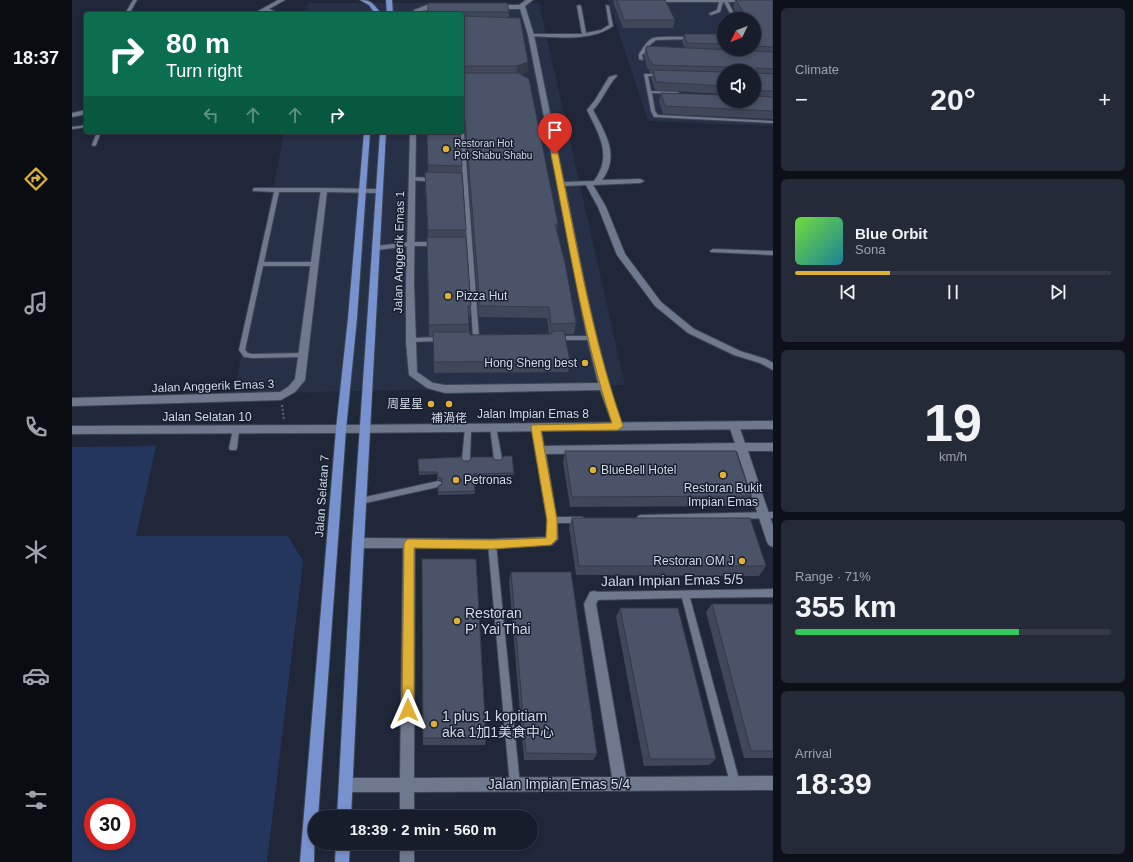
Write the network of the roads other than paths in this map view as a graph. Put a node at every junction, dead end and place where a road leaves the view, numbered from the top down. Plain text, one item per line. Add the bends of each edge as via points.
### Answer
1 (135, 0) edge
2 (282, 0) edge
3 (363, 0) edge
4 (377, 0) edge
5 (389, 0) edge
6 (530, 0) edge
7 (652, 1) edge
8 (723, 1) junction
9 (396, 2) dead end
10 (748, 2) edge
11 (579, 6) dead end
12 (607, 6) dead end
13 (447, 7) edge
14 (491, 7) edge
15 (523, 7) junction
16 (266, 9) junction
17 (128, 12) edge
18 (260, 12) edge
19 (274, 12) dead end
20 (375, 12) edge
21 (376, 12) edge
22 (390, 12) edge
23 (416, 12) edge
24 (731, 12) edge
25 (711, 14) dead end
26 (521, 24) edge
27 (528, 24) junction
28 (584, 34) junction
29 (531, 35) junction
30 (694, 38) edge
31 (644, 52) junction
32 (660, 52) edge
33 (641, 59) dead end
34 (670, 75) edge
35 (614, 76) dead end
36 (650, 95) junction
37 (680, 96) edge
38 (84, 112) edge
39 (72, 115) edge
40 (773, 122) edge
41 (84, 126) edge
42 (72, 128) edge
43 (98, 134) edge
44 (367, 134) edge
45 (383, 134) edge
46 (413, 134) edge
47 (462, 134) edge
48 (94, 144) dead end
49 (412, 179) junction
50 (442, 180) edge
51 (458, 180) edge
52 (465, 180) junction
53 (640, 181) dead end
54 (592, 182) junction
55 (561, 184) junction
56 (255, 190) dead end
57 (277, 190) junction
58 (324, 190) junction
59 (361, 190) junction
60 (378, 191) junction
61 (410, 244) junction
62 (440, 244) edge
63 (462, 244) edge
64 (469, 244) junction
65 (377, 248) junction
66 (713, 251) dead end
67 (773, 253) edge
68 (262, 264) junction
69 (315, 264) junction
70 (476, 338) junction
71 (553, 338) edge
72 (592, 338) junction
73 (446, 339) edge
74 (468, 339) edge
75 (490, 339) edge
76 (410, 340) junction
77 (303, 355) junction
78 (773, 367) edge
79 (604, 386) junction
80 (72, 402) edge
81 (773, 425) edge
82 (618, 426) junction
83 (734, 426) junction
84 (493, 427) junction
85 (536, 427) junction
86 (468, 428) junction
87 (341, 429) junction
88 (365, 429) junction
89 (72, 430) edge
90 (236, 430) junction
91 (773, 447) edge
92 (233, 448) dead end
93 (742, 448) junction
94 (540, 450) junction
95 (498, 459) edge
96 (466, 460) edge
97 (438, 484) edge
98 (361, 501) junction
99 (768, 515) edge
100 (630, 518) edge
101 (591, 519) edge
102 (552, 520) junction
103 (358, 542) junction
104 (773, 542) edge
105 (409, 544) junction
106 (492, 544) junction
107 (773, 593) edge
108 (685, 595) junction
109 (594, 596) joint
110 (735, 783) junction
111 (773, 783) edge
112 (620, 784) junction
113 (346, 785) junction
114 (408, 785) junction
115 (515, 785) junction
116 (344, 810) edge
117 (407, 810) edge
118 (343, 850) edge
119 (407, 850) edge
120 (307, 862) edge
121 (342, 862) edge
122 (407, 862) edge

1 - 17 lane
2 - 16 street
3 - 20 main road via 371,4
4 - 21 main road
5 - 22 main road
6 - 15 street via 522,5
7 - 8 lane
8 - 10 lane
8 - 24 lane
8 - 25 lane via 719,11
9 - 22 main road
11 - 28 lane
12 - 28 lane via 611,26 603,31
13 - 23 street via 427,7
14 - 15 street
15 - 27 street
16 - 18 street
16 - 19 lane
26 - 27 lane
27 - 29 street
28 - 29 lane
29 - 55 street via 536,80
30 - 31 lane via 655,39 648,44
31 - 32 lane
31 - 33 lane via 640,55
34 - 36 lane via 646,74
35 - 54 street via 590,110 604,136 608,157 604,175
36 - 37 lane
36 - 40 lane via 656,116
38 - 39 street
41 - 42 lane
43 - 48 lane
44 - 59 main road, Jalan Selatan 7
45 - 60 main road
46 - 49 street, Jalan Anggerik Emas 1
47 - 52 lane
49 - 50 lane
49 - 61 street, Jalan Anggerik Emas 1
51 - 52 lane
52 - 64 lane
53 - 54 street
54 - 55 street
54 - 78 street via 621,255 658,304 691,331
55 - 72 street
56 - 57 lane
57 - 58 lane
57 - 68 lane
58 - 59 street
58 - 69 street, Jalan Anggerik Emas 3
59 - 60 street
59 - 87 main road, Jalan Selatan 7 via 349,368
60 - 65 main road
61 - 62 lane
61 - 65 lane
61 - 76 street, Jalan Anggerik Emas 1
63 - 64 lane
64 - 70 lane
65 - 88 main road
66 - 67 lane
68 - 69 lane
68 - 77 lane via 242,350 246,355 252,356
69 - 77 street, Jalan Anggerik Emas 3
70 - 74 lane
70 - 75 lane
71 - 72 lane
72 - 79 street
73 - 76 lane
76 - 79 street, Jalan Anggerik Emas 1 via 412,373 430,386 445,389
77 - 80 street, Jalan Anggerik Emas 3 via 300,380 296,386 281,396
79 - 82 street
81 - 83 street, Jalan Impian Emas 8
82 - 83 street, Jalan Impian Emas 8
82 - 85 street, Jalan Impian Emas 8
83 - 93 street
84 - 85 street, Jalan Impian Emas 8
84 - 86 street, Jalan Impian Emas 8
84 - 95 lane
85 - 94 street
86 - 88 street, Jalan Impian Emas 8
86 - 96 lane
87 - 88 street, Jalan Impian Emas 8
87 - 90 street, Jalan Selatan 10
87 - 120 main road, Jalan Selatan 7
88 - 98 main road
89 - 90 street, Jalan Selatan 10
90 - 92 lane
91 - 93 street
93 - 94 street
93 - 99 street
94 - 102 street
97 - 98 lane
98 - 103 main road
99 - 100 lane
99 - 104 street
101 - 102 lane
102 - 106 street via 552,539 548,542
103 - 105 street
103 - 113 main road
105 - 106 street
105 - 114 street
106 - 115 lane
107 - 108 lane, Jalan Impian Emas 5/5
108 - 109 lane, Jalan Impian Emas 5/5
108 - 110 lane
109 - 112 street, Jalan Impian Emas 5/5 via 590,604
110 - 111 street, Jalan Impian Emas 5/4
110 - 112 street, Jalan Impian Emas 5/4
112 - 115 street, Jalan Impian Emas 5/4
113 - 114 street, Jalan Impian Emas 5/4
113 - 116 main road
114 - 115 street, Jalan Impian Emas 5/4
114 - 117 street
118 - 121 main road
119 - 122 street

